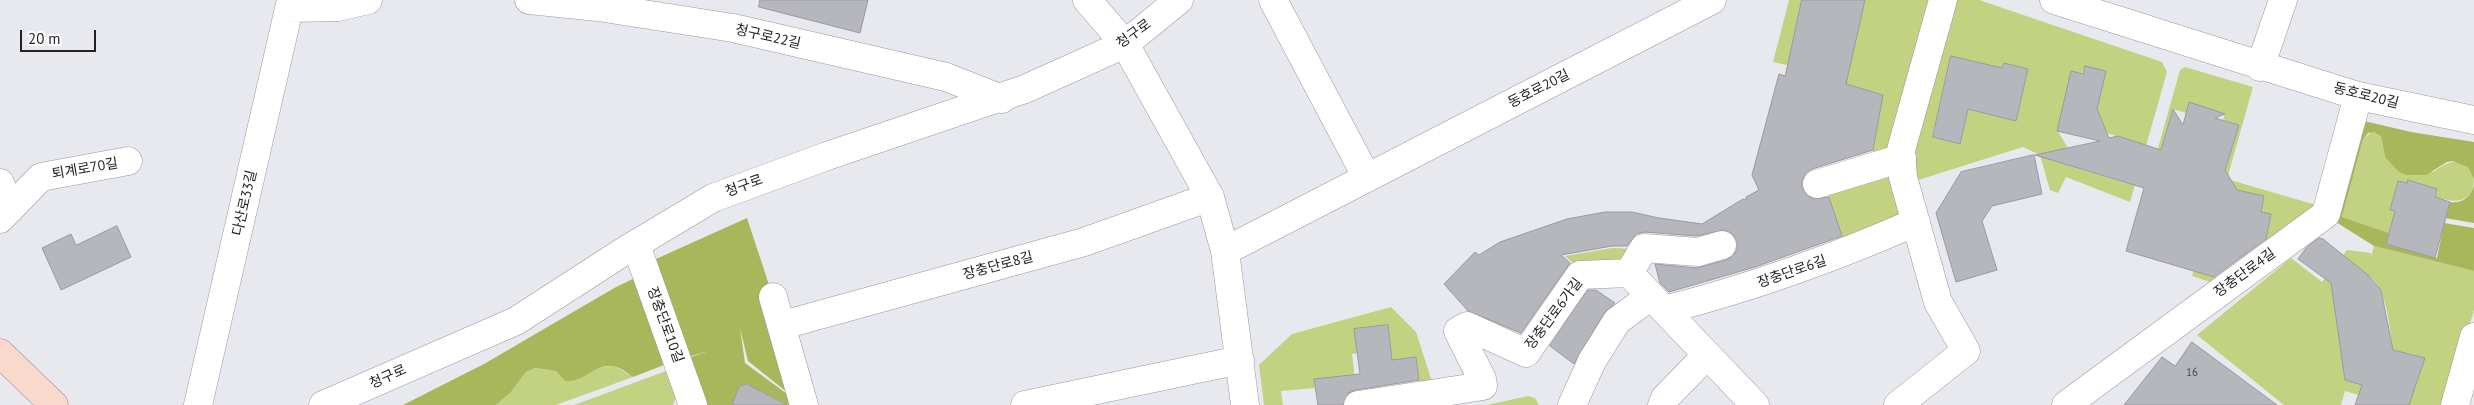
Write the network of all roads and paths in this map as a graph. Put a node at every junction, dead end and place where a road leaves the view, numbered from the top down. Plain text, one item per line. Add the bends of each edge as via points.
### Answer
1 (368, 0) edge
2 (529, 0) edge
3 (1087, 0) edge
4 (1179, 0) edge
5 (1272, 0) edge
6 (1943, 0) edge
7 (2054, 0) edge
8 (2283, 0) edge
9 (1709, 1) edge
10 (290, 4) edge
11 (620, 5) edge
12 (1125, 44) junction
13 (2260, 67) junction
14 (2358, 96) junction
15 (1002, 99) junction
16 (2474, 120) edge
17 (1902, 158) junction
18 (128, 161) dead end
19 (1367, 178) junction
20 (0, 183) edge
21 (1817, 184) dead end
22 (1210, 197) junction
23 (5, 214) edge
24 (1916, 222) junction
25 (636, 245) junction
26 (1722, 245) dead end
27 (1224, 251) junction
28 (1629, 273) junction
29 (773, 297) dead end
30 (1658, 303) junction
31 (783, 325) junction
32 (2474, 337) edge
33 (0, 353) edge
34 (1708, 355) junction
35 (0, 360) edge
36 (1240, 360) junction
37 (30, 405) edge
38 (54, 405) edge
39 (198, 405) edge
40 (323, 405) edge
41 (693, 405) edge
42 (804, 405) edge
43 (1025, 405) edge
44 (1245, 405) edge
45 (1358, 405) edge
46 (1572, 405) edge
47 (1662, 405) edge
48 (1755, 405) edge
49 (1898, 405) edge
50 (2066, 405) edge
51 (2456, 405) edge

1 - 10 street via 338,7
2 - 11 street, 청구로22길
3 - 12 street
4 - 12 street, 청구로
5 - 19 street
6 - 17 street via 1901,150
7 - 13 street, 동호로20길
8 - 13 street
9 - 19 street, 동호로20길
10 - 39 street, 다산로33길
11 - 15 street, 청구로22길 via 946,77
12 - 15 street, 청구로
12 - 22 street
13 - 14 street, 동호로20길
14 - 16 street, 동호로20길
14 - 50 street, 장충단로4길 via 2326,214
15 - 25 street, 청구로 via 827,156 713,198
17 - 21 street
17 - 24 street via 1903,177
18 - 23 street, 퇴계로70길 via 41,177
19 - 27 street, 동호로20길
20 - 23 street
22 - 27 street
22 - 31 street, 장충단로8길 via 1084,242
24 - 30 street, 장충단로6길 via 1840,255 1730,293
24 - 49 street via 1938,302 1966,351
25 - 40 street, 청구로 via 516,321
25 - 41 street, 장충단로10길
26 - 28 street via 1698,252 1644,248
27 - 36 street
28 - 30 street
28 - 45 street, 장충단로6가길 via 1580,276 1526,353 1467,326 1458,332 1482,379 1482,386
29 - 31 street
30 - 34 street
30 - 46 street via 1617,321 1592,361
31 - 42 street
32 - 51 street
33 - 38 main road
34 - 47 street via 1665,398
34 - 48 street
35 - 37 main road
36 - 43 street
36 - 44 street

